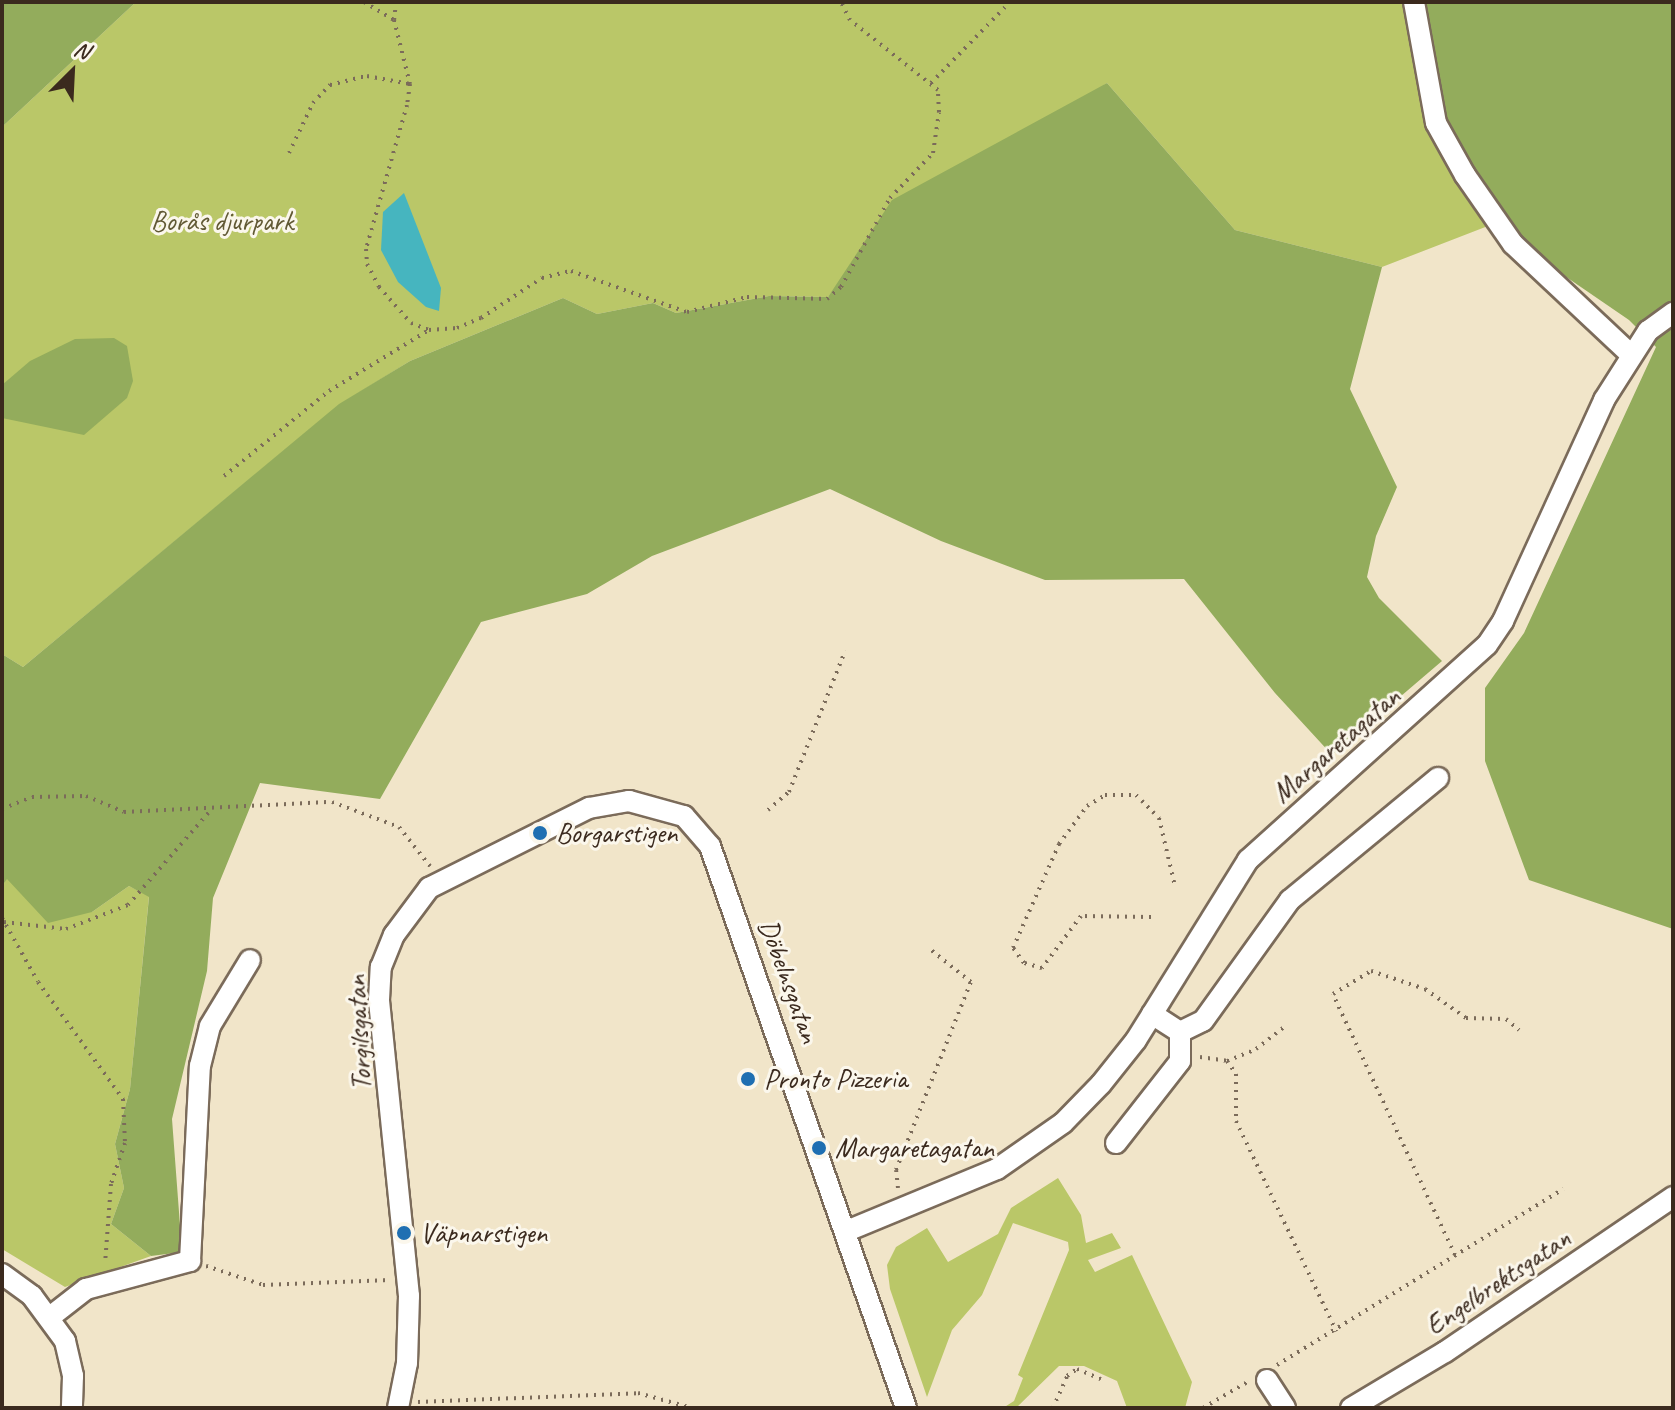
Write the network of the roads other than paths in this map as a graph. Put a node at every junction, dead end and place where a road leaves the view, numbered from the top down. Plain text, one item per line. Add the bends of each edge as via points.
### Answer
1 (1414, 2) edge
2 (1673, 313) edge
3 (1631, 355) junction
4 (1438, 778) dead end
5 (629, 801) joint
6 (250, 960) dead end
7 (1152, 1014) junction
8 (1180, 1032) junction
9 (1116, 1143) dead end
10 (1673, 1197) edge
11 (847, 1231) junction
12 (5, 1276) edge
13 (50, 1317) junction
14 (1264, 1375) road end
15 (399, 1405) edge
16 (72, 1408) edge
17 (906, 1408) edge
18 (1285, 1408) edge
19 (1351, 1408) edge

1 - 3 street via 1436,123 1465,175 1513,244
2 - 3 street, Margaretagatan via 1648,331
3 - 7 street, Margaretagatan via 1604,400 1503,621 1487,645 1248,860
4 - 8 street via 1290,900 1216,1006 1203,1021
5 - 11 street, Döbelnsgatan via 684,816 710,846
5 - 15 street, Torgilsgatan via 589,808 429,888 394,935 381,967 379,1000 408,1279 407,1363
6 - 13 street via 210,1026 200,1066 190,1261 86,1289
7 - 8 street
7 - 11 street, Margaretagatan via 1101,1084 1042,1140 971,1184
8 - 9 street via 1182,1054
10 - 19 street, Engelbrektsgatan via 1445,1352
11 - 17 street, Döbelnsgatan
12 - 13 street
13 - 16 street via 65,1341
14 - 18 street

